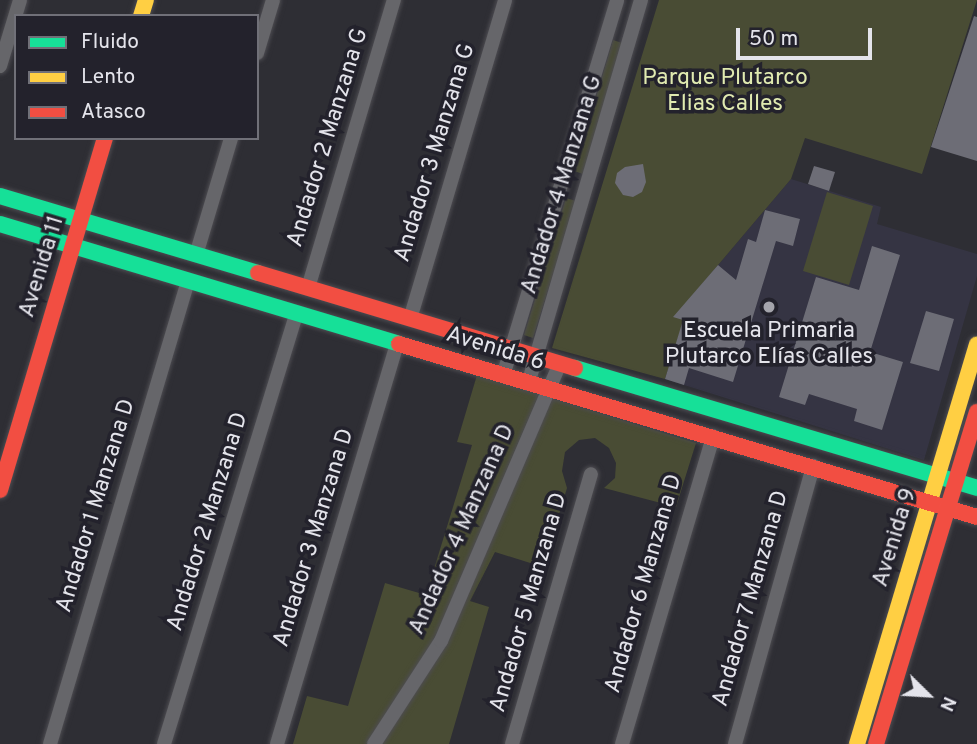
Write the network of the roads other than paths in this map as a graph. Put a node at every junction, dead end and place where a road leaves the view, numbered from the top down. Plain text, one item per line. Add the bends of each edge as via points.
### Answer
1 (274, 0) edge
2 (394, 0) edge
3 (505, 0) edge
4 (617, 0) edge
5 (641, 0) edge
6 (14, 20) edge
7 (609, 26) junction
8 (632, 33) junction
9 (259, 47) edge
10 (0, 66) edge
11 (104, 140) edge
12 (230, 140) edge
13 (561, 186) junction
14 (584, 193) junction
15 (0, 196) edge
16 (80, 220) junction
17 (0, 224) edge
18 (72, 247) junction
19 (196, 255) junction
20 (188, 282) junction
21 (308, 288) junction
22 (297, 313) junction
23 (410, 319) junction
24 (397, 345) junction
25 (977, 345) edge
26 (511, 349) junction
27 (536, 357) junction
28 (561, 364) junction
29 (503, 376) junction
30 (528, 384) junction
31 (550, 390) junction
32 (977, 412) edge
33 (713, 436) junction
34 (813, 466) junction
35 (591, 474) dead end
36 (938, 475) junction
37 (956, 481) junction
38 (977, 488) edge
39 (0, 490) edge
40 (930, 502) junction
41 (948, 507) junction
42 (977, 517) edge
43 (50, 744) edge
44 (164, 744) edge
45 (277, 744) edge
46 (374, 744) edge
47 (512, 744) edge
48 (622, 744) edge
49 (735, 744) edge
50 (857, 744) edge
51 (876, 744) edge

1 - 9 street
2 - 21 street, Andador 2 Manzana G
3 - 23 street, Andador 3 Manzana G
4 - 7 street, Andador 4 Manzana G
5 - 8 street, Andador 4 Manzana G
6 - 10 street
7 - 8 street
7 - 13 street, Andador 4 Manzana G
8 - 14 street, Andador 4 Manzana G
11 - 16 street, Avenida 11
12 - 19 street
13 - 14 street
13 - 26 street, Andador 4 Manzana G
14 - 27 street, Andador 4 Manzana G
15 - 16 street, Avenida 6
16 - 18 street, Avenida 11
16 - 19 street, Avenida 6
17 - 18 street, Avenida 6
18 - 20 street, Avenida 6
18 - 39 street, Avenida 11
19 - 21 street, Avenida 6
20 - 22 street, Avenida 6
20 - 43 street, Andador 1 Manzana D
21 - 23 street, Avenida 6
22 - 24 street, Avenida 6
22 - 44 street, Andador 2 Manzana D
23 - 26 street, Avenida 6
24 - 29 street, Avenida 6
24 - 45 street, Andador 3 Manzana D
25 - 36 street, Avenida 9
26 - 27 street, Avenida 6
26 - 29 street, Andador 4 Manzana G
27 - 28 street, Avenida 6
27 - 30 street, Andador 4 Manzana G
28 - 31 street, Andador 4 Manzana D
28 - 36 street, Avenida 6
29 - 30 street, Avenida 6
30 - 31 street, Avenida 6
31 - 33 street, Avenida 6
31 - 46 street, Andador 4 Manzana D via 441,641
32 - 37 street, Avenida 9
33 - 34 street, Avenida 6
33 - 48 street, Andador 6 Manzana D
34 - 40 street, Avenida 6
34 - 49 street, Andador 7 Manzana D
35 - 47 street, Andador 5 Manzana D
36 - 37 street, Avenida 6
36 - 40 street, Avenida 9
37 - 38 street, Avenida 6
37 - 41 street, Avenida 9
40 - 41 street, Avenida 6
40 - 50 street, Avenida 9
41 - 42 street, Avenida 6
41 - 51 street, Avenida 9

